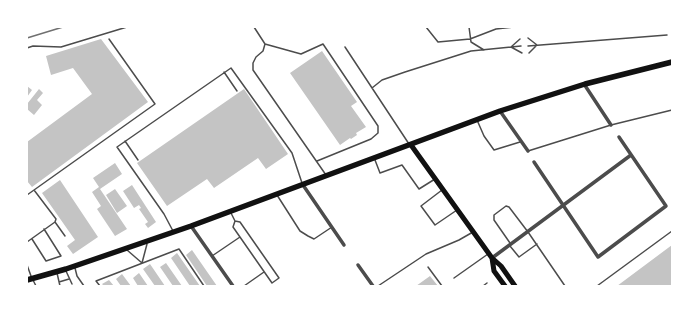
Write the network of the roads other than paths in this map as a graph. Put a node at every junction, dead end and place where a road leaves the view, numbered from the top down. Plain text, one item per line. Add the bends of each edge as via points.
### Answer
1 (127, 27) edge
2 (254, 27) edge
3 (426, 27) edge
4 (468, 27) edge
5 (508, 27) edge
6 (514, 27) edge
7 (667, 35) dead end
8 (528, 38) dead end
9 (109, 39) dead end
10 (470, 39) junction
11 (520, 39) dead end
12 (265, 44) junction
13 (537, 45) junction
14 (521, 46) dead end
15 (528, 46) dead end
16 (345, 47) dead end
17 (511, 47) junction
18 (27, 48) edge
19 (484, 50) junction
20 (522, 53) dead end
21 (529, 53) dead end
22 (672, 62) edge
23 (224, 72) junction
24 (584, 84) junction
25 (372, 88) junction
26 (237, 91) dead end
27 (672, 110) edge
28 (500, 111) junction
29 (477, 120) junction
30 (611, 125) junction
31 (619, 137) dead end
32 (125, 141) junction
33 (522, 142) junction
34 (410, 145) junction
35 (528, 151) joint
36 (631, 155) junction
37 (374, 159) junction
38 (138, 160) dead end
39 (317, 161) junction
40 (534, 162) dead end
41 (327, 176) junction
42 (435, 179) junction
43 (303, 185) junction
44 (34, 190) junction
45 (442, 190) junction
46 (27, 195) edge
47 (277, 195) junction
48 (563, 206) junction
49 (457, 210) junction
50 (230, 211) junction
51 (235, 220) junction
52 (55, 222) junction
53 (191, 226) junction
54 (332, 227) junction
55 (44, 229) junction
56 (672, 231) edge
57 (174, 232) junction
58 (473, 232) junction
59 (528, 232) junction
60 (65, 236) dead end
61 (240, 237) junction
62 (32, 239) junction
63 (148, 241) junction
64 (27, 242) edge
65 (537, 244) junction
66 (344, 245) dead end
67 (510, 245) junction
68 (125, 249) junction
69 (212, 256) junction
70 (490, 256) junction
71 (142, 263) junction
72 (27, 265) edge
73 (358, 265) dead end
74 (75, 266) junction
75 (428, 267) dead end
76 (66, 269) junction
77 (56, 272) junction
78 (264, 272) junction
79 (454, 278) dead end
80 (30, 279) edge
81 (68, 279) junction
82 (59, 282) junction
83 (487, 283) dead end
84 (72, 284) dead end
85 (232, 284) edge
86 (36, 286) edge
87 (60, 286) edge
88 (84, 286) edge
89 (100, 286) edge
90 (204, 286) edge
91 (226, 286) edge
92 (244, 286) edge
93 (373, 286) edge
94 (378, 286) edge
95 (442, 286) edge
96 (483, 286) edge
97 (505, 286) edge
98 (515, 286) edge
99 (565, 286) edge
100 (597, 286) edge

1 - 18 lane via 60,47
2 - 12 lane
3 - 10 lane via 438,42
4 - 10 lane
5 - 6 lane
5 - 10 lane
7 - 13 lane
8 - 13 lane
9 - 44 lane via 155,104
10 - 19 lane
11 - 17 lane
12 - 39 lane via 263,51 253,63 253,70
12 - 39 lane via 301,54 322,44 378,126 378,133 371,139
13 - 15 lane
13 - 21 lane
14 - 17 lane
16 - 25 lane
17 - 19 lane
17 - 20 lane
19 - 25 lane via 471,51 405,72 382,80
22 - 24 main road
23 - 26 lane
23 - 32 lane
23 - 43 lane via 231,68 292,153
24 - 28 main road
24 - 30 street
25 - 34 lane
27 - 30 lane
28 - 29 main road
28 - 33 street
29 - 33 lane via 494,150
29 - 34 main road
30 - 35 lane
31 - 36 street
32 - 38 lane
32 - 57 lane via 117,147
33 - 35 street
34 - 37 main road
34 - 42 main road
36 - 48 street
36 - 48 street via 666,206 598,257
37 - 41 main road
37 - 42 lane via 380,173 402,165 419,189
39 - 41 lane
40 - 48 street
41 - 43 main road
42 - 45 main road
43 - 47 main road
43 - 54 street
44 - 46 lane
44 - 52 lane via 56,219
45 - 49 main road
45 - 49 lane via 421,206 435,225
47 - 50 main road
47 - 54 lane via 300,230 308,236 314,239
48 - 59 street
49 - 58 main road
50 - 51 lane
50 - 53 main road
51 - 61 lane via 233,227
51 - 78 lane via 240,222 279,278 272,283
52 - 55 lane
52 - 60 lane
53 - 57 main road
53 - 69 street
54 - 66 street
55 - 62 lane
55 - 62 lane via 61,256 46,261
56 - 100 lane
57 - 63 main road
58 - 70 main road
58 - 94 lane via 426,254
59 - 65 lane
59 - 67 street
59 - 67 lane via 509,206 506,206 494,215 494,220
61 - 69 lane
61 - 78 lane
62 - 64 lane
63 - 68 main road
63 - 71 lane
65 - 67 lane via 517,256
65 - 99 lane
67 - 70 street
68 - 71 lane
68 - 74 main road
69 - 85 street
70 - 79 lane
70 - 97 main road via 494,271
70 - 98 main road via 501,266
71 - 89 lane via 96,282
71 - 90 lane via 179,249
72 - 80 lane
73 - 93 street
74 - 76 main road
74 - 88 lane via 77,276
75 - 95 lane
76 - 77 main road
76 - 81 lane
77 - 80 main road
77 - 82 lane
78 - 92 lane
80 - 86 lane
81 - 82 lane
81 - 84 lane
82 - 87 lane
83 - 96 lane
85 - 91 lane

